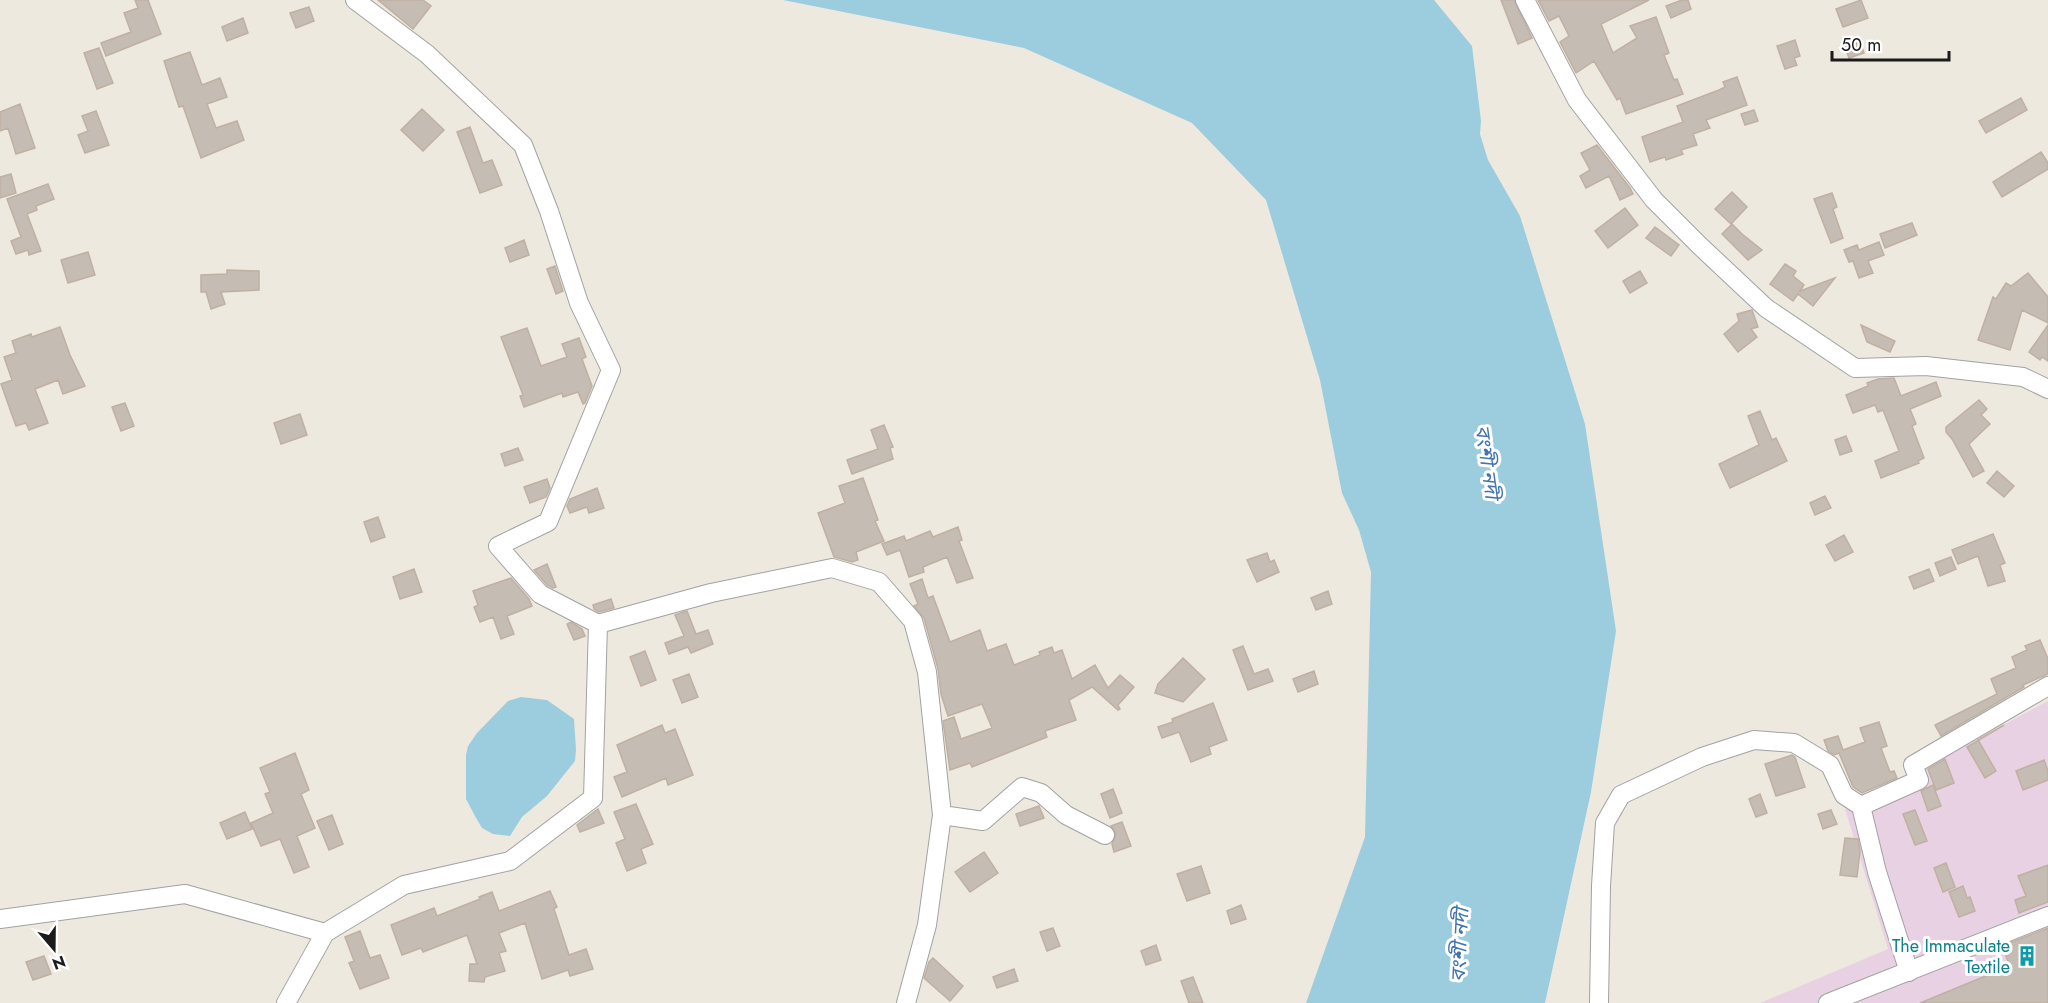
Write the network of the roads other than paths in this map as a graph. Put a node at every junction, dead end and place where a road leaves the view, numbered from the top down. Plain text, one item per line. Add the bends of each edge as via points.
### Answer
1 (355, 0) edge
2 (1525, 0) edge
3 (2048, 389) edge
4 (598, 624) junction
5 (2048, 686) edge
6 (1861, 806) junction
7 (942, 814) junction
8 (1105, 835) dead end
9 (2048, 916) edge
10 (0, 919) edge
11 (325, 933) junction
12 (1909, 972) junction
13 (1839, 1001) edge
14 (286, 1003) edge
15 (906, 1003) edge
16 (1599, 1003) edge

1 - 4 street via 427,54 523,145 545,200 579,303 611,370 548,522 498,546 540,594
2 - 3 street via 1577,100 1654,200 1766,308 1855,368 1926,366 2023,377
4 - 7 street via 711,593 832,568 879,582 913,621 916,631 927,672
4 - 11 street via 593,798 510,861 404,885
5 - 6 street via 1912,765 1919,780
6 - 12 street
6 - 16 street via 1844,795 1830,765 1794,743 1754,740 1702,757 1621,795 1605,823
7 - 8 street via 983,821 1022,787 1041,793 1066,815
7 - 15 street via 927,925
9 - 12 street
10 - 11 street via 185,894
11 - 14 street
12 - 13 street

